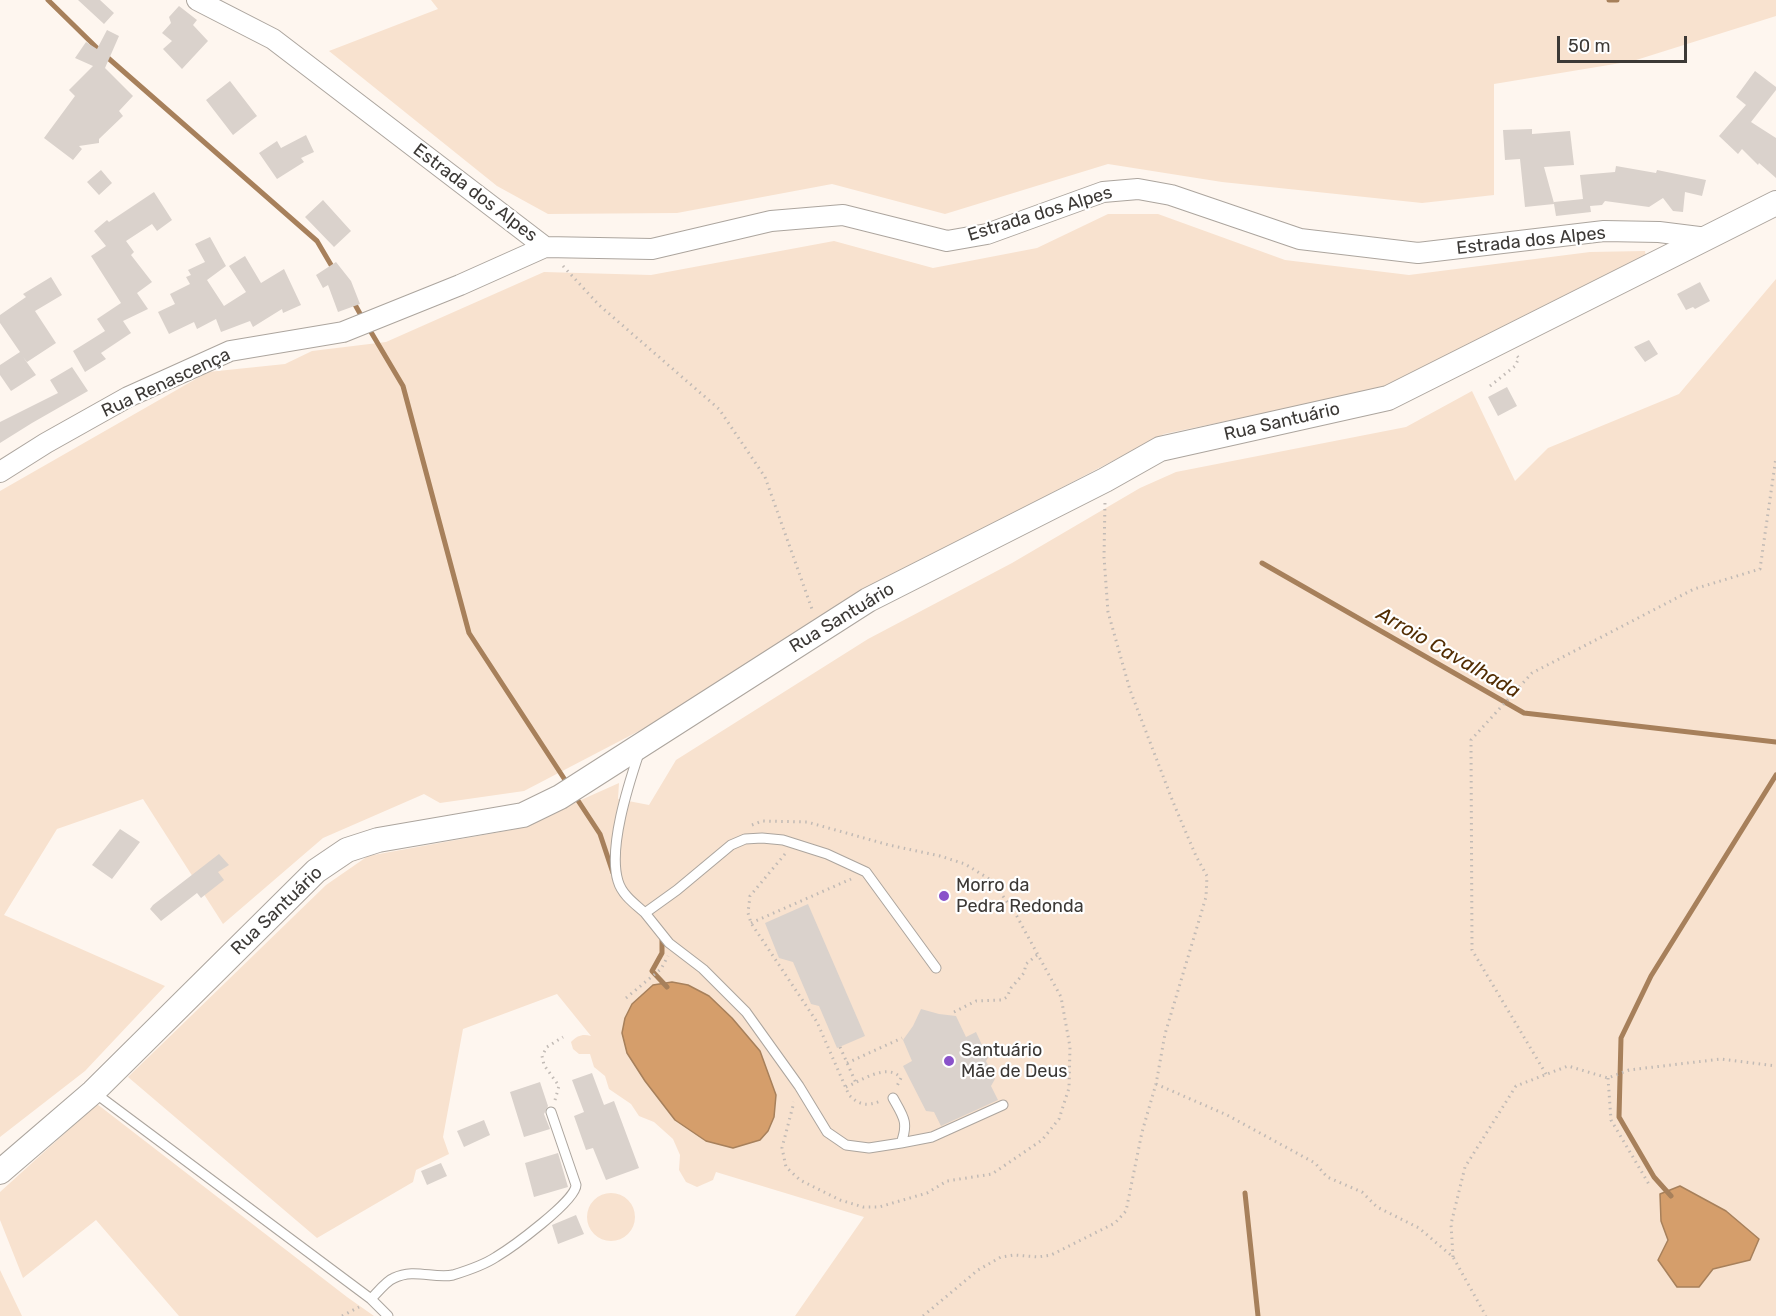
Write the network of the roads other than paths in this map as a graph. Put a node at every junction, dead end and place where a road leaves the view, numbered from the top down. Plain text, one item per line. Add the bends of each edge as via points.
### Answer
1 (197, 0) edge
2 (1776, 203) edge
3 (1707, 238) junction
4 (545, 247) junction
5 (0, 472) edge
6 (642, 746) junction
7 (645, 913) junction
8 (936, 968) dead end
9 (93, 1092) junction
10 (893, 1098) road end
11 (1003, 1105) dead end
12 (551, 1112) road end
13 (901, 1143) junction
14 (0, 1172) edge
15 (371, 1299) junction
16 (388, 1316) edge

1 - 4 street, Estrada dos Alpes via 273,39
2 - 3 street, Rua Santuário
3 - 4 street, Estrada dos Alpes via 1604,231 1418,253 1300,238 1171,195 1138,189 1103,192 987,234 947,241 843,215 771,221 652,249
3 - 6 street, Rua Santuário via 1388,398 1160,449 868,600
4 - 5 street, Rua Renascença via 343,332 230,351 128,397
6 - 7 lane via 626,793 616,850 618,881 624,893
6 - 9 street, Rua Santuário via 523,815 378,840 347,850 316,871
7 - 8 lane via 731,845 745,839 783,840 866,872
7 - 13 lane via 669,943 704,969 746,1012 827,1132 846,1145 869,1148
9 - 14 street, Rua Santuário
9 - 15 lane
10 - 13 lane via 905,1121
11 - 13 lane via 932,1137
12 - 15 lane via 576,1185 573,1195 494,1258 451,1275 416,1273 393,1278
15 - 16 lane

